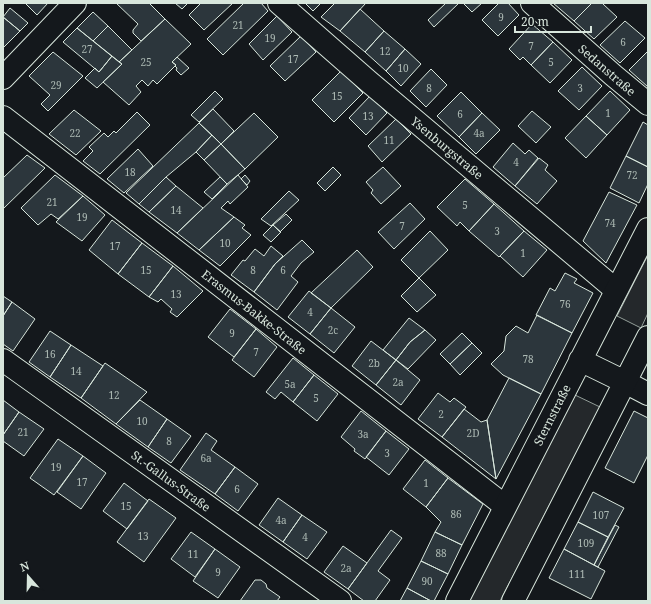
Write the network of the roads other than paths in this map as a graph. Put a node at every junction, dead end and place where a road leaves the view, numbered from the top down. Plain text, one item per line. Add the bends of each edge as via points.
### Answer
1 (75, 3) edge
2 (279, 3) edge
3 (532, 3) edge
4 (3, 78) edge
5 (648, 104) edge
6 (3, 117) edge
7 (648, 228) edge
8 (616, 290) junction
9 (648, 337) edge
10 (3, 360) edge
11 (580, 360) junction
12 (625, 382) junction
13 (648, 394) edge
14 (505, 506) junction
15 (340, 601) edge
16 (456, 601) edge
17 (513, 601) edge

1 - 4 street
2 - 8 street, Ysenburgstraße
3 - 5 street, Sedanstraße
6 - 14 street, Erasmus-Bakke-Straße
7 - 8 street, Sternstraße
8 - 11 street, Sternstraße
9 - 12 street
10 - 15 street, St.-Gallus-Straße
11 - 12 street
11 - 14 street, Sternstraße
12 - 13 street
12 - 17 street
14 - 16 street, Sternstraße

